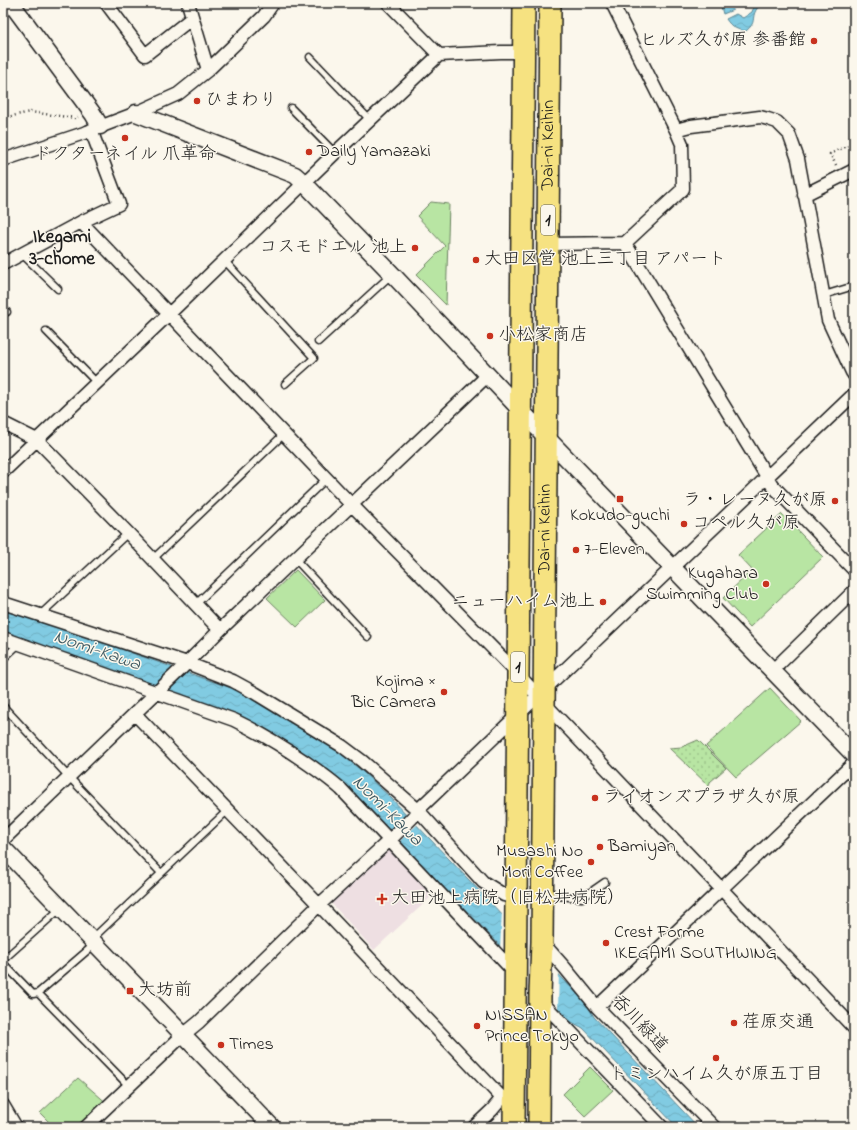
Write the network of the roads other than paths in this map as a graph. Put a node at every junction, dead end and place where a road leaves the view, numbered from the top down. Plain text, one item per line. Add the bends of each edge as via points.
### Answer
1 (11, 3) edge
2 (106, 3) edge
3 (188, 3) edge
4 (273, 3) edge
5 (388, 3) edge
6 (524, 3) edge
7 (550, 3) edge
8 (612, 3) edge
9 (192, 18) junction
10 (523, 52) junction
11 (439, 55) junction
12 (310, 57) dead end
13 (208, 70) junction
14 (291, 108) dead end
15 (136, 112) junction
16 (370, 120) junction
17 (95, 123) junction
18 (676, 130) junction
19 (335, 153) junction
20 (3, 160) edge
21 (854, 170) edge
22 (304, 183) junction
23 (804, 195) junction
24 (81, 222) junction
25 (625, 243) junction
26 (547, 244) junction
27 (22, 254) junction
28 (224, 260) junction
29 (3, 264) edge
30 (392, 274) junction
31 (854, 286) edge
32 (58, 289) dead end
33 (824, 295) junction
34 (169, 314) junction
35 (46, 330) dead end
36 (318, 342) dead end
37 (488, 375) junction
38 (854, 375) edge
39 (97, 383) junction
40 (285, 384) dead end
41 (854, 394) edge
42 (519, 408) junction
43 (3, 423) edge
44 (284, 434) junction
45 (546, 437) junction
46 (37, 440) junction
47 (3, 472) edge
48 (767, 477) junction
49 (327, 478) junction
50 (352, 505) junction
51 (128, 533) junction
52 (153, 559) junction
53 (295, 559) junction
54 (672, 567) junction
55 (854, 570) edge
56 (854, 591) edge
57 (3, 602) edge
58 (196, 604) junction
59 (39, 615) junction
60 (220, 630) junction
61 (368, 637) dead end
62 (3, 638) edge
63 (19, 644) junction
64 (3, 658) edge
65 (184, 666) junction
66 (772, 671) junction
67 (518, 674) junction
68 (158, 692) junction
69 (541, 696) junction
70 (3, 706) edge
71 (135, 714) junction
72 (518, 716) junction
73 (854, 755) edge
74 (854, 763) edge
75 (69, 777) junction
76 (228, 810) junction
77 (415, 814) junction
78 (391, 839) junction
79 (3, 840) edge
80 (3, 848) edge
81 (162, 873) junction
82 (605, 882) dead end
83 (721, 889) junction
84 (542, 895) junction
85 (516, 897) junction
86 (319, 905) junction
87 (61, 908) junction
88 (94, 941) junction
89 (542, 947) junction
90 (3, 961) edge
91 (515, 970) junction
92 (38, 993) junction
93 (540, 997) junction
94 (597, 1007) junction
95 (854, 1028) edge
96 (183, 1035) junction
97 (129, 1086) junction
98 (508, 1098) junction
99 (3, 1105) edge
100 (16, 1127) edge
101 (86, 1127) edge
102 (272, 1127) edge
103 (474, 1127) edge
104 (514, 1127) edge
105 (539, 1127) edge
106 (662, 1127) edge
107 (714, 1127) edge

1 - 17 street
2 - 9 street via 145,56
3 - 9 street
4 - 13 street via 264,16
5 - 11 street
6 - 10 highway, Dai-ni Keihin / 1
7 - 26 highway, Dai-ni Keihin / 1
8 - 18 street
9 - 13 street
10 - 11 street
10 - 42 highway, Dai-ni Keihin / 1
11 - 16 street
12 - 16 lane
13 - 15 street via 178,94
14 - 19 lane
15 - 17 street
15 - 22 street via 295,175
16 - 19 street
17 - 20 street
17 - 24 street via 119,204
18 - 23 street via 760,117 777,122 792,141
18 - 25 street via 682,144 683,189
19 - 22 street
21 - 23 street
22 - 28 street
22 - 30 street
23 - 33 street
24 - 27 street
24 - 34 street
25 - 26 street
25 - 48 street
26 - 45 highway, Dai-ni Keihin / 1
27 - 29 street
27 - 32 lane
28 - 34 street via 185,295
28 - 40 lane via 314,358
30 - 36 lane
30 - 37 street
31 - 33 lane
33 - 38 street via 830,324
34 - 39 street
34 - 44 street
35 - 39 lane
37 - 42 street
37 - 50 street
39 - 46 street
41 - 48 street
42 - 45 street
42 - 67 highway, Dai-ni Keihin / 1
43 - 46 street
44 - 49 street
44 - 52 lane
45 - 54 street
45 - 69 highway, Dai-ni Keihin / 1
46 - 47 street
46 - 51 street
48 - 54 street
48 - 55 street
49 - 50 street
49 - 58 lane
50 - 53 street
50 - 67 street
51 - 52 street
51 - 59 lane
52 - 58 street
53 - 60 street
53 - 61 lane
54 - 66 street
54 - 69 street
56 - 66 street
57 - 59 street
58 - 60 street
59 - 65 street
60 - 65 street
62 - 63 street
63 - 64 lane
63 - 68 street
65 - 68 street
65 - 77 street via 227,679 255,693 342,746 362,760
66 - 73 street
67 - 69 street
67 - 72 highway, Dai-ni Keihin / 1
68 - 71 street
68 - 78 street via 234,720 286,748 330,779
69 - 72 street
69 - 83 street
69 - 84 highway, Dai-ni Keihin / 1
70 - 75 lane
71 - 75 street
71 - 76 street
72 - 77 street
72 - 85 highway, Dai-ni Keihin / 1
74 - 83 street
75 - 79 street
75 - 81 lane
76 - 81 lane
76 - 86 street
77 - 78 street
77 - 85 street via 484,882 504,895
78 - 86 street
78 - 91 street
80 - 87 street
81 - 88 lane
82 - 84 lane via 582,898
83 - 94 street
83 - 95 street
84 - 89 highway, Dai-ni Keihin / 1
85 - 91 highway, Dai-ni Keihin / 1
86 - 96 street
86 - 98 street
87 - 88 street
87 - 90 lane
88 - 92 lane
88 - 96 street
89 - 93 highway, Dai-ni Keihin / 1
89 - 94 street, 呑川緑道 via 565,968
90 - 92 lane via 33,994
91 - 98 highway, Dai-ni Keihin / 1
92 - 97 lane
93 - 105 highway, Dai-ni Keihin / 1
93 - 106 street
94 - 107 street, 呑川緑道
96 - 97 street
96 - 102 street
97 - 101 street
98 - 103 street
98 - 104 highway, Dai-ni Keihin / 1
99 - 100 street

